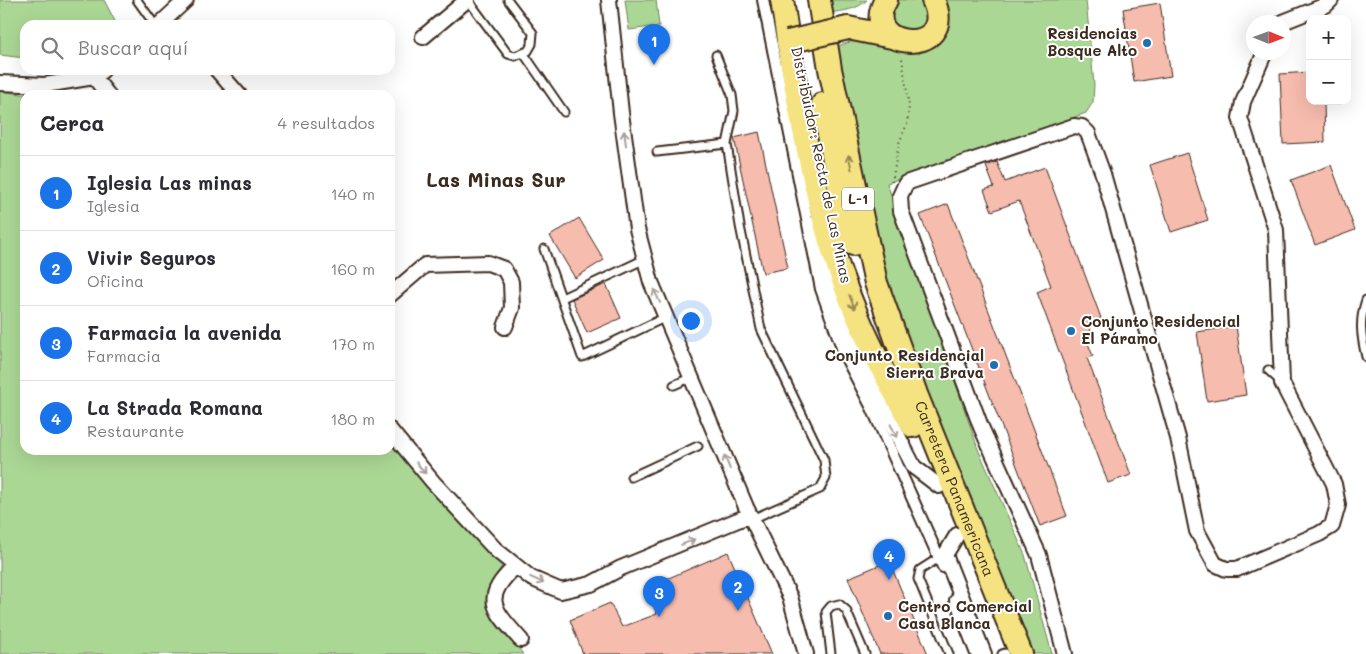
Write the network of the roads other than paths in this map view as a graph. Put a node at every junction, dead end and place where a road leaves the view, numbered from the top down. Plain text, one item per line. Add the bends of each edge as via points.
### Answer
1 (137, 0) edge
2 (186, 0) edge
3 (467, 0) edge
4 (508, 0) edge
5 (609, 0) edge
6 (763, 0) edge
7 (770, 0) edge
8 (782, 0) edge
9 (804, 0) edge
10 (819, 0) edge
11 (933, 0) edge
12 (1331, 0) edge
13 (885, 2) edge
14 (1291, 19) edge
15 (151, 20) edge
16 (175, 20) edge
17 (848, 28) junction
18 (423, 36) dead end
19 (896, 39) junction
20 (788, 42) junction
21 (524, 54) junction
22 (716, 55) dead end
23 (1262, 60) edge
24 (93, 75) edge
25 (98, 75) edge
26 (221, 75) edge
27 (0, 83) edge
28 (106, 90) edge
29 (235, 90) edge
30 (564, 112) dead end
31 (727, 144) junction
32 (657, 152) dead end
33 (544, 249) dead end
34 (645, 259) junction
35 (395, 291) edge
36 (562, 298) junction
37 (1366, 300) edge
38 (666, 317) junction
39 (505, 327) dead end
40 (1366, 357) edge
41 (1268, 370) dead end
42 (693, 377) junction
43 (1282, 383) junction
44 (674, 385) dead end
45 (913, 426) junction
46 (395, 436) edge
47 (698, 446) dead end
48 (631, 477) dead end
49 (939, 486) junction
50 (749, 514) junction
51 (957, 535) junction
52 (945, 555) junction
53 (516, 566) junction
54 (521, 640) dead end
55 (806, 654) edge
56 (831, 654) edge
57 (865, 654) edge
58 (949, 654) edge
59 (976, 654) edge
60 (1004, 654) edge
61 (1065, 654) edge

1 - 15 lane
2 - 16 street
3 - 18 street
3 - 21 lane via 508,54
4 - 21 lane via 533,33 532,44
34 -> 5 street via 621,113
6 - 59 street via 822,289 846,356 942,565
7 -> 49 street, Distribuidor: Recta de Las Minas via 824,272 882,408 914,467
8 - 20 main road, L-1
9 - 45 main road, Carretera Panamericana / L-1 via 844,211 875,316
60 -> 10 main road, Carretera Panamericana / L-1 via 876,283 830,69
11 - 19 main road via 938,17 931,33 916,42
12 - 14 street
13 - 17 main road
13 - 19 main road via 882,22
17 - 19 main road
17 - 20 main road, bridge
20 -> 45 main road, L-1 via 827,232 853,305 882,371
21 - 30 lane
22 - 31 lane via 732,95 734,111
23 - 43 street via 1240,118 1276,230
24 - 27 street via 45,85
25 - 28 street
26 - 29 street
31 - 32 lane
31 - 50 lane via 761,329 824,460 826,478 820,489
33 - 36 lane
34 - 36 lane
38 -> 34 street
35 - 39 street via 425,265 488,263 504,269 511,282 512,308
36 - 38 lane via 582,357
37 - 40 lane via 1361,315 1361,335
38 - 42 street
41 - 43 lane
42 - 44 lane
50 -> 42 street
43 - 61 street via 1334,484 1338,506 1332,526 1237,569 1226,569 1215,564 1197,531 1178,438 1103,174 1088,133 1082,127 1074,126 906,183 900,196 901,211 981,428 1038,555
45 - 49 main road, Carretera Panamericana / L-1
46 -> 53 street via 496,550
47 - 48 lane
49 - 51 main road, Carretera Panamericana / L-1
53 -> 50 street via 531,578 561,591 591,584
50 - 55 street via 790,597
51 - 52 street
51 - 60 main road, Carretera Panamericana / L-1
52 - 58 lane via 920,570 918,579
52 - 60 street
53 - 54 street via 503,578 494,595 495,608
56 - 57 lane via 826,612 839,604 846,610

